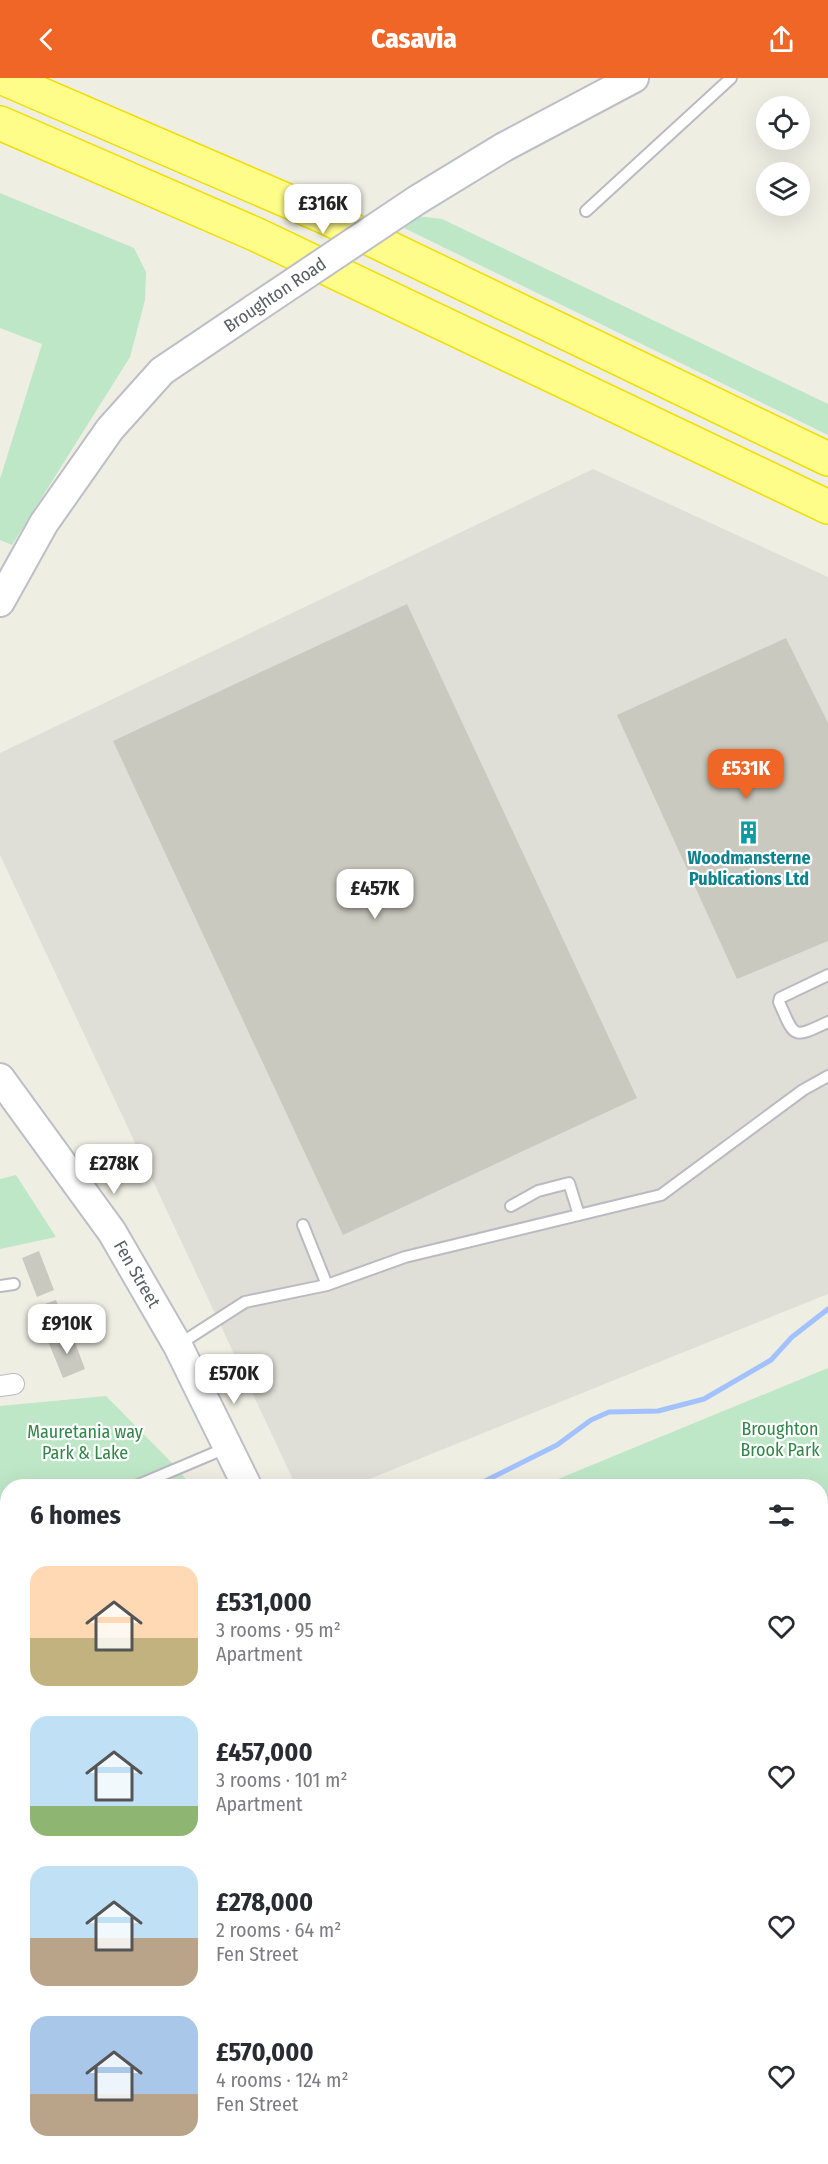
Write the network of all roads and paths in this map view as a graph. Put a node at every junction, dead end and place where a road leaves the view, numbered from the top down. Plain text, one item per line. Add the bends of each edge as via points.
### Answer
1 (3, 78) edge
2 (634, 78) edge
3 (731, 78) edge
4 (0, 123) edge
5 (586, 211) dead end
6 (828, 459) edge
7 (828, 507) edge
8 (3, 589) edge
9 (828, 975) edge
10 (828, 1022) edge
11 (828, 1076) edge
12 (0, 1078) edge
13 (510, 1206) dead end
14 (579, 1215) junction
15 (303, 1225) dead end
16 (14, 1284) dead end
17 (327, 1285) junction
18 (0, 1286) edge
19 (178, 1346) junction
20 (228, 1447) junction
21 (153, 1479) edge
22 (244, 1479) edge

1 - 6 highway via 325,217
2 - 8 street, Broughton Road, bridge via 504,147 417,200 162,371 110,429
3 - 5 lane
4 - 7 highway via 255,234
9 - 10 lane via 787,993 779,1002 795,1034
11 - 14 lane via 803,1090 661,1195
12 - 19 street, Fen Street via 112,1232
13 - 14 lane via 538,1191 569,1182
14 - 17 lane via 405,1257
15 - 17 lane
16 - 18 lane
17 - 19 lane via 245,1302
19 - 20 street, Fen Street
20 - 21 lane
20 - 22 street, Fen Street

